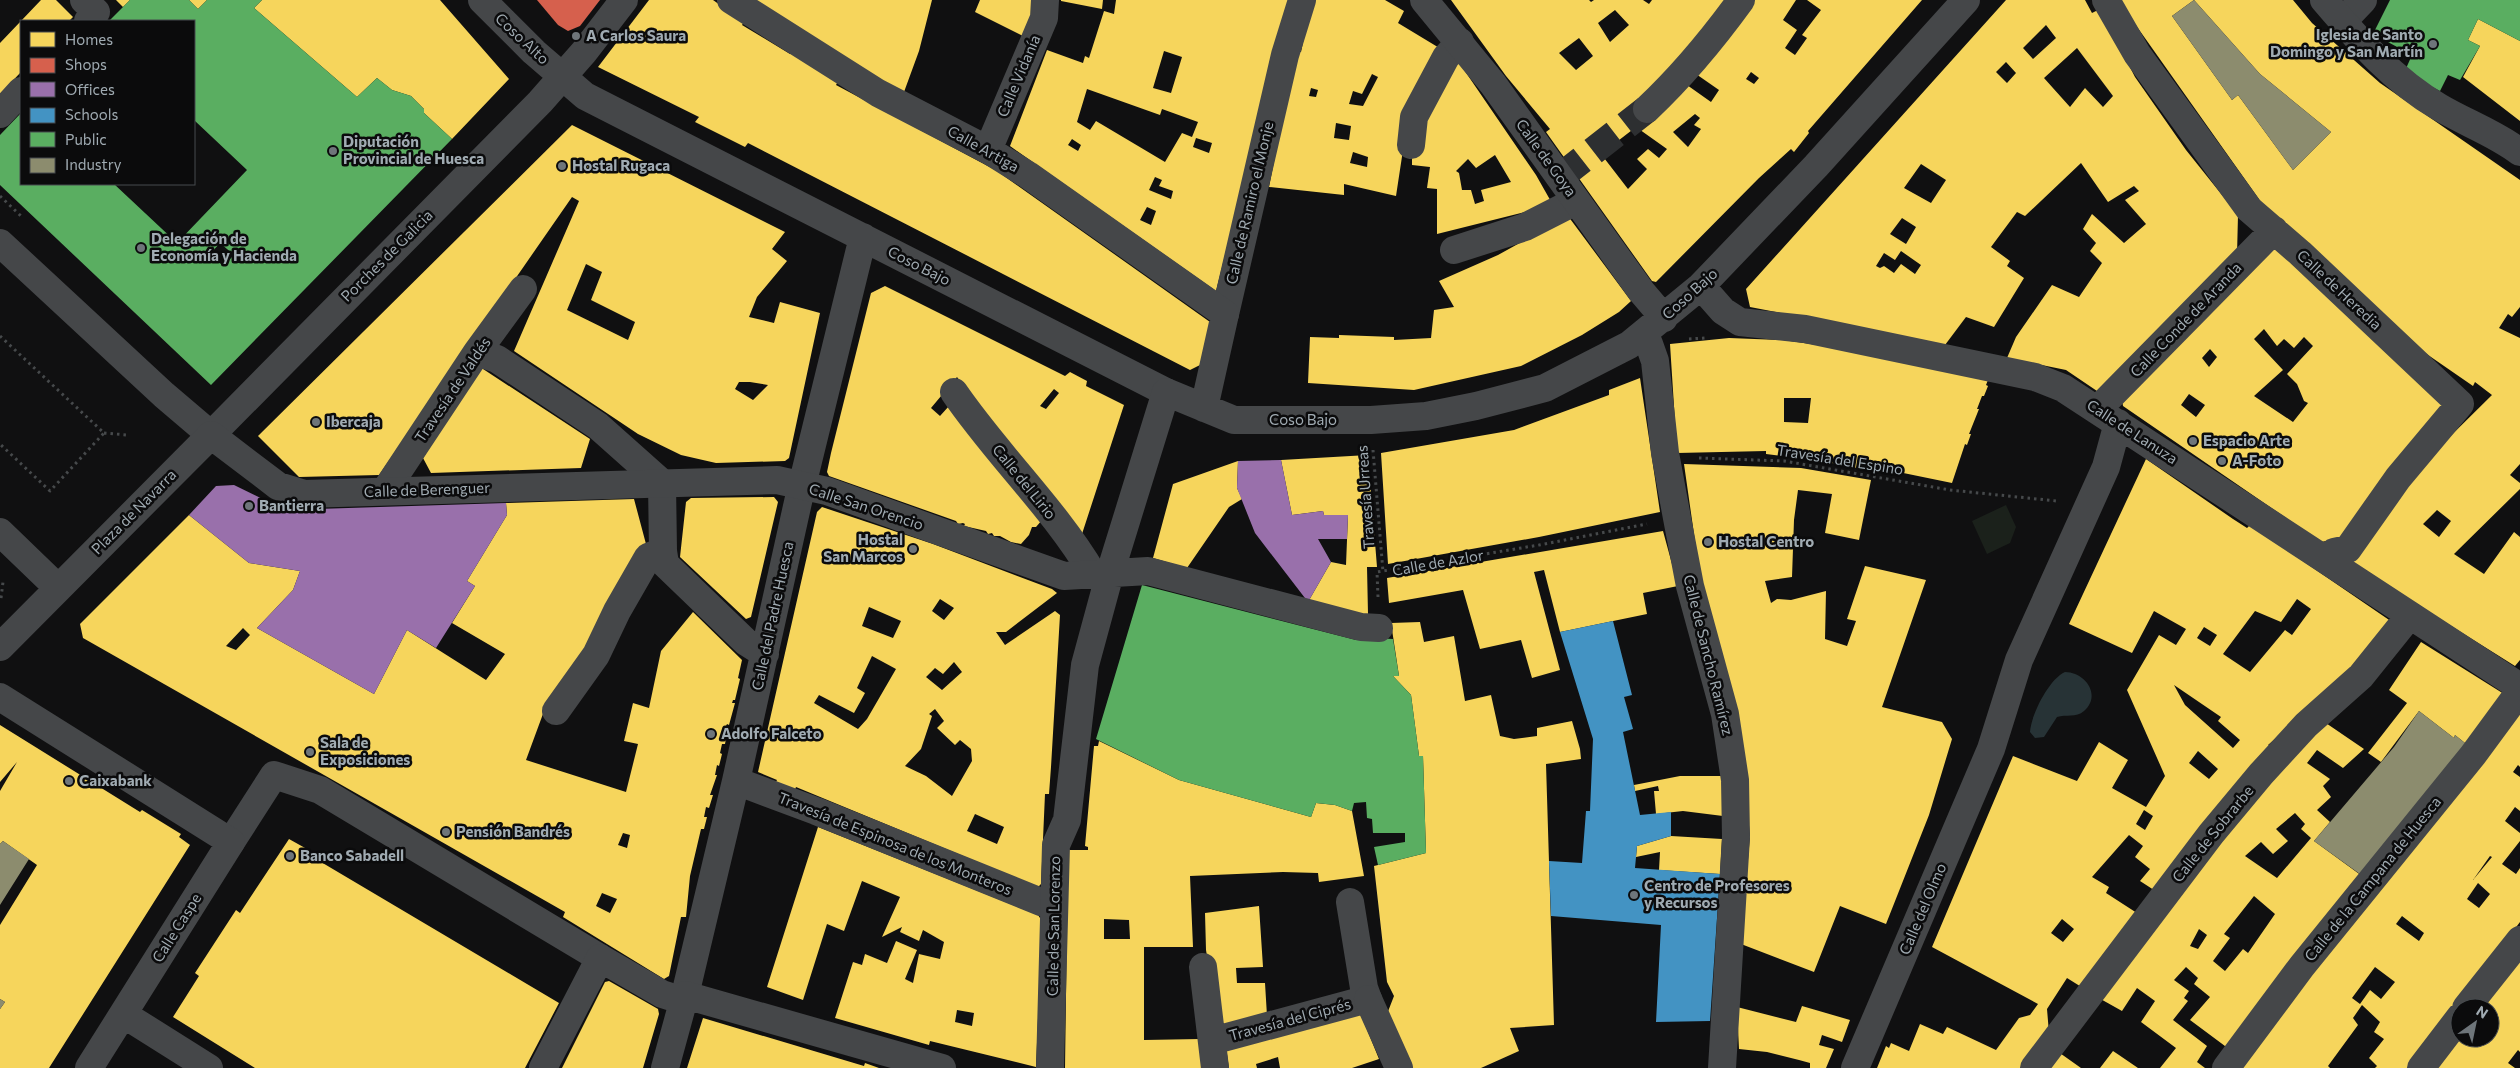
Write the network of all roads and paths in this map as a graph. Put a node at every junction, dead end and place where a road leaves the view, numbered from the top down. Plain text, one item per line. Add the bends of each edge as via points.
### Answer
1 (84, 0) edge
2 (482, 0) edge
3 (624, 0) edge
4 (731, 0) edge
5 (1044, 0) edge
6 (1302, 0) edge
7 (1424, 0) edge
8 (1740, 0) edge
9 (1966, 0) edge
10 (2106, 0) edge
11 (2324, 0) edge
12 (2363, 0) edge
13 (89, 20) edge
14 (2343, 21) junction
15 (1460, 42) junction
16 (563, 77) junction
17 (20, 93) edge
18 (1647, 109) tunnel mouth
19 (0, 114) edge
20 (1411, 145) dead end
21 (988, 150) junction
22 (2520, 152) edge
23 (1576, 200) junction
24 (2274, 230) junction
25 (862, 237) junction
26 (0, 242) edge
27 (1454, 250) dead end
28 (1701, 286) junction
29 (524, 289) dead end
30 (1225, 314) junction
31 (1664, 318) junction
32 (0, 336) edge
33 (1710, 337) dead end
34 (1646, 340) junction
35 (478, 352) junction
36 (954, 392) dead end
37 (1166, 392) junction
38 (1204, 408) junction
39 (2108, 416) junction
40 (1371, 420) junction
41 (104, 433) junction
42 (127, 435) dead end
43 (211, 435) junction
44 (0, 444) edge
45 (1666, 460) junction
46 (662, 483) junction
47 (802, 486) junction
48 (384, 491) junction
49 (2061, 492) dead end
50 (2057, 501) junction
51 (2053, 510) dead end
52 (1677, 518) junction
53 (0, 532) edge
54 (663, 551) junction
55 (2328, 560) junction
56 (1383, 572) junction
57 (1101, 574) junction
58 (3, 578) dead end
59 (58, 588) junction
60 (0, 600) edge
61 (2410, 615) junction
62 (1379, 628) joint
63 (0, 647) edge
64 (765, 654) junction
65 (2520, 687) edge
66 (2520, 691) edge
67 (0, 697) edge
68 (556, 711) dead end
69 (736, 782) junction
70 (231, 842) junction
71 (1350, 902) dead end
72 (1054, 903) junction
73 (2520, 940) edge
74 (600, 958) junction
75 (1203, 967) dead end
76 (684, 998) junction
77 (1368, 998) junction
78 (2474, 998) edge
79 (123, 1014) junction
80 (2450, 1029) edge
81 (1212, 1041) junction
82 (89, 1068) edge
83 (209, 1068) edge
84 (543, 1068) edge
85 (665, 1068) edge
86 (942, 1068) edge
87 (1050, 1068) edge
88 (1215, 1068) edge
89 (1399, 1068) edge
90 (1722, 1068) edge
91 (1855, 1068) edge
92 (2034, 1068) edge
93 (2226, 1068) edge
94 (2421, 1068) edge

1 - 13 street via 96,12
2 - 16 street, Coso Alto
3 - 16 street, Porches de Galicia
4 - 21 street, Calle Artiga via 878,93
5 - 21 street, Calle Vidanía via 1044,18
6 - 30 street, Calle de Ramiro el Monje via 1283,64
7 - 15 street, Calle de Goya
8 - 18 street via 1686,71
9 - 28 street, Coso Bajo via 1816,166
10 - 24 street, Calle de Heredia via 2137,54 2249,209
11 - 14 street
12 - 14 street
14 - 22 street via 2395,77 2440,107 2504,140
15 - 20 street via 1446,57 1414,117
15 - 23 street, Calle de Goya
16 - 25 street, Coso Bajo via 585,96
16 - 43 street, Porches de Galicia
17 - 19 street
21 - 30 street, Calle Artiga
23 - 27 street via 1525,226
23 - 31 street, Calle de Goya
24 - 39 street, Calle Conde de Aranda
24 - 55 street, Calle de Heredia via 2460,404 2398,478 2348,549 2334,552
25 - 37 street, Coso Bajo
25 - 47 street, Calle del Padre Huesca
26 - 43 street, Calle de Berenguer
28 - 31 street, Coso Bajo
28 - 39 street, Calle de Lanuza via 1723,311 1740,322 1805,329 2034,377 2063,388
29 - 35 street, Travesía de Valdés
30 - 38 street, Calle de Ramiro el Monje
31 - 34 street, Coso Bajo
32 - 41 path
33 - 34 path
34 - 40 street, Coso Bajo via 1545,388 1426,416
34 - 45 street, Calle de Sancho Ramírez via 1655,361
35 - 46 street via 497,359 598,426
35 - 48 street, Travesía de Valdés
36 - 57 street, Calle del Lirio via 978,426
37 - 38 street, Coso Bajo
37 - 57 street, Calle de San Lorenzo
38 - 40 street, Coso Bajo via 1234,420
39 - 55 street, Calle de Lanuza
39 - 91 street, Calle del Olmo via 2106,467 2019,660 1991,749
40 - 56 path, Travesía Urreas
41 - 42 path
41 - 44 path via 50,491
43 - 48 street, Calle de Berenguer via 278,486 293,492
43 - 59 street, Plaza de Navarra
45 - 50 path, Travesía del Espino via 1784,461 1950,490
45 - 52 street, Calle de Sancho Ramírez
46 - 47 street, Calle San Orencio via 777,480
46 - 48 street, Calle de Berenguer
46 - 54 street
47 - 57 street, Calle San Orencio via 827,491 1064,576
47 - 64 street, Calle del Padre Huesca
49 - 50 path
50 - 51 path
52 - 56 path, Calle de Azlor
52 - 90 street, Calle de Sancho Ramírez via 1690,586 1725,714 1735,780 1736,838
53 - 59 street
54 - 64 street via 665,564 746,642
54 - 68 street via 648,557 596,654
55 - 61 street, Calle de Lanuza
56 - 62 path, Calle de Azlor via 1377,572
57 - 62 street via 1148,571 1361,627
57 - 72 street, Calle de San Lorenzo via 1085,665 1067,820 1056,845
58 - 60 path
59 - 63 street, Plaza de Navarra
61 - 65 street, Calle de Lanuza
61 - 92 street, Calle de Sobrarbe via 2361,676 2306,725 2242,797
64 - 69 street, Calle del Padre Huesca
66 - 93 street, Calle de la Campana de Huesca via 2473,755 2302,966
67 - 70 street
69 - 72 street, Travesía de Espinosa de los Monteros via 1041,902
69 - 76 street, Calle del Padre Huesca
70 - 74 street, Calle Caspe via 274,775 320,790
70 - 79 street, Calle Caspe
71 - 77 street
72 - 87 street, Calle de San Lorenzo
73 - 78 street
74 - 76 street via 662,994
74 - 84 street
75 - 81 street
76 - 85 street, Calle del Padre Huesca
76 - 86 street
77 - 81 street, Travesía del Ciprés
77 - 89 street
79 - 82 street, Calle Caspe
79 - 83 street
80 - 94 street
81 - 88 street

